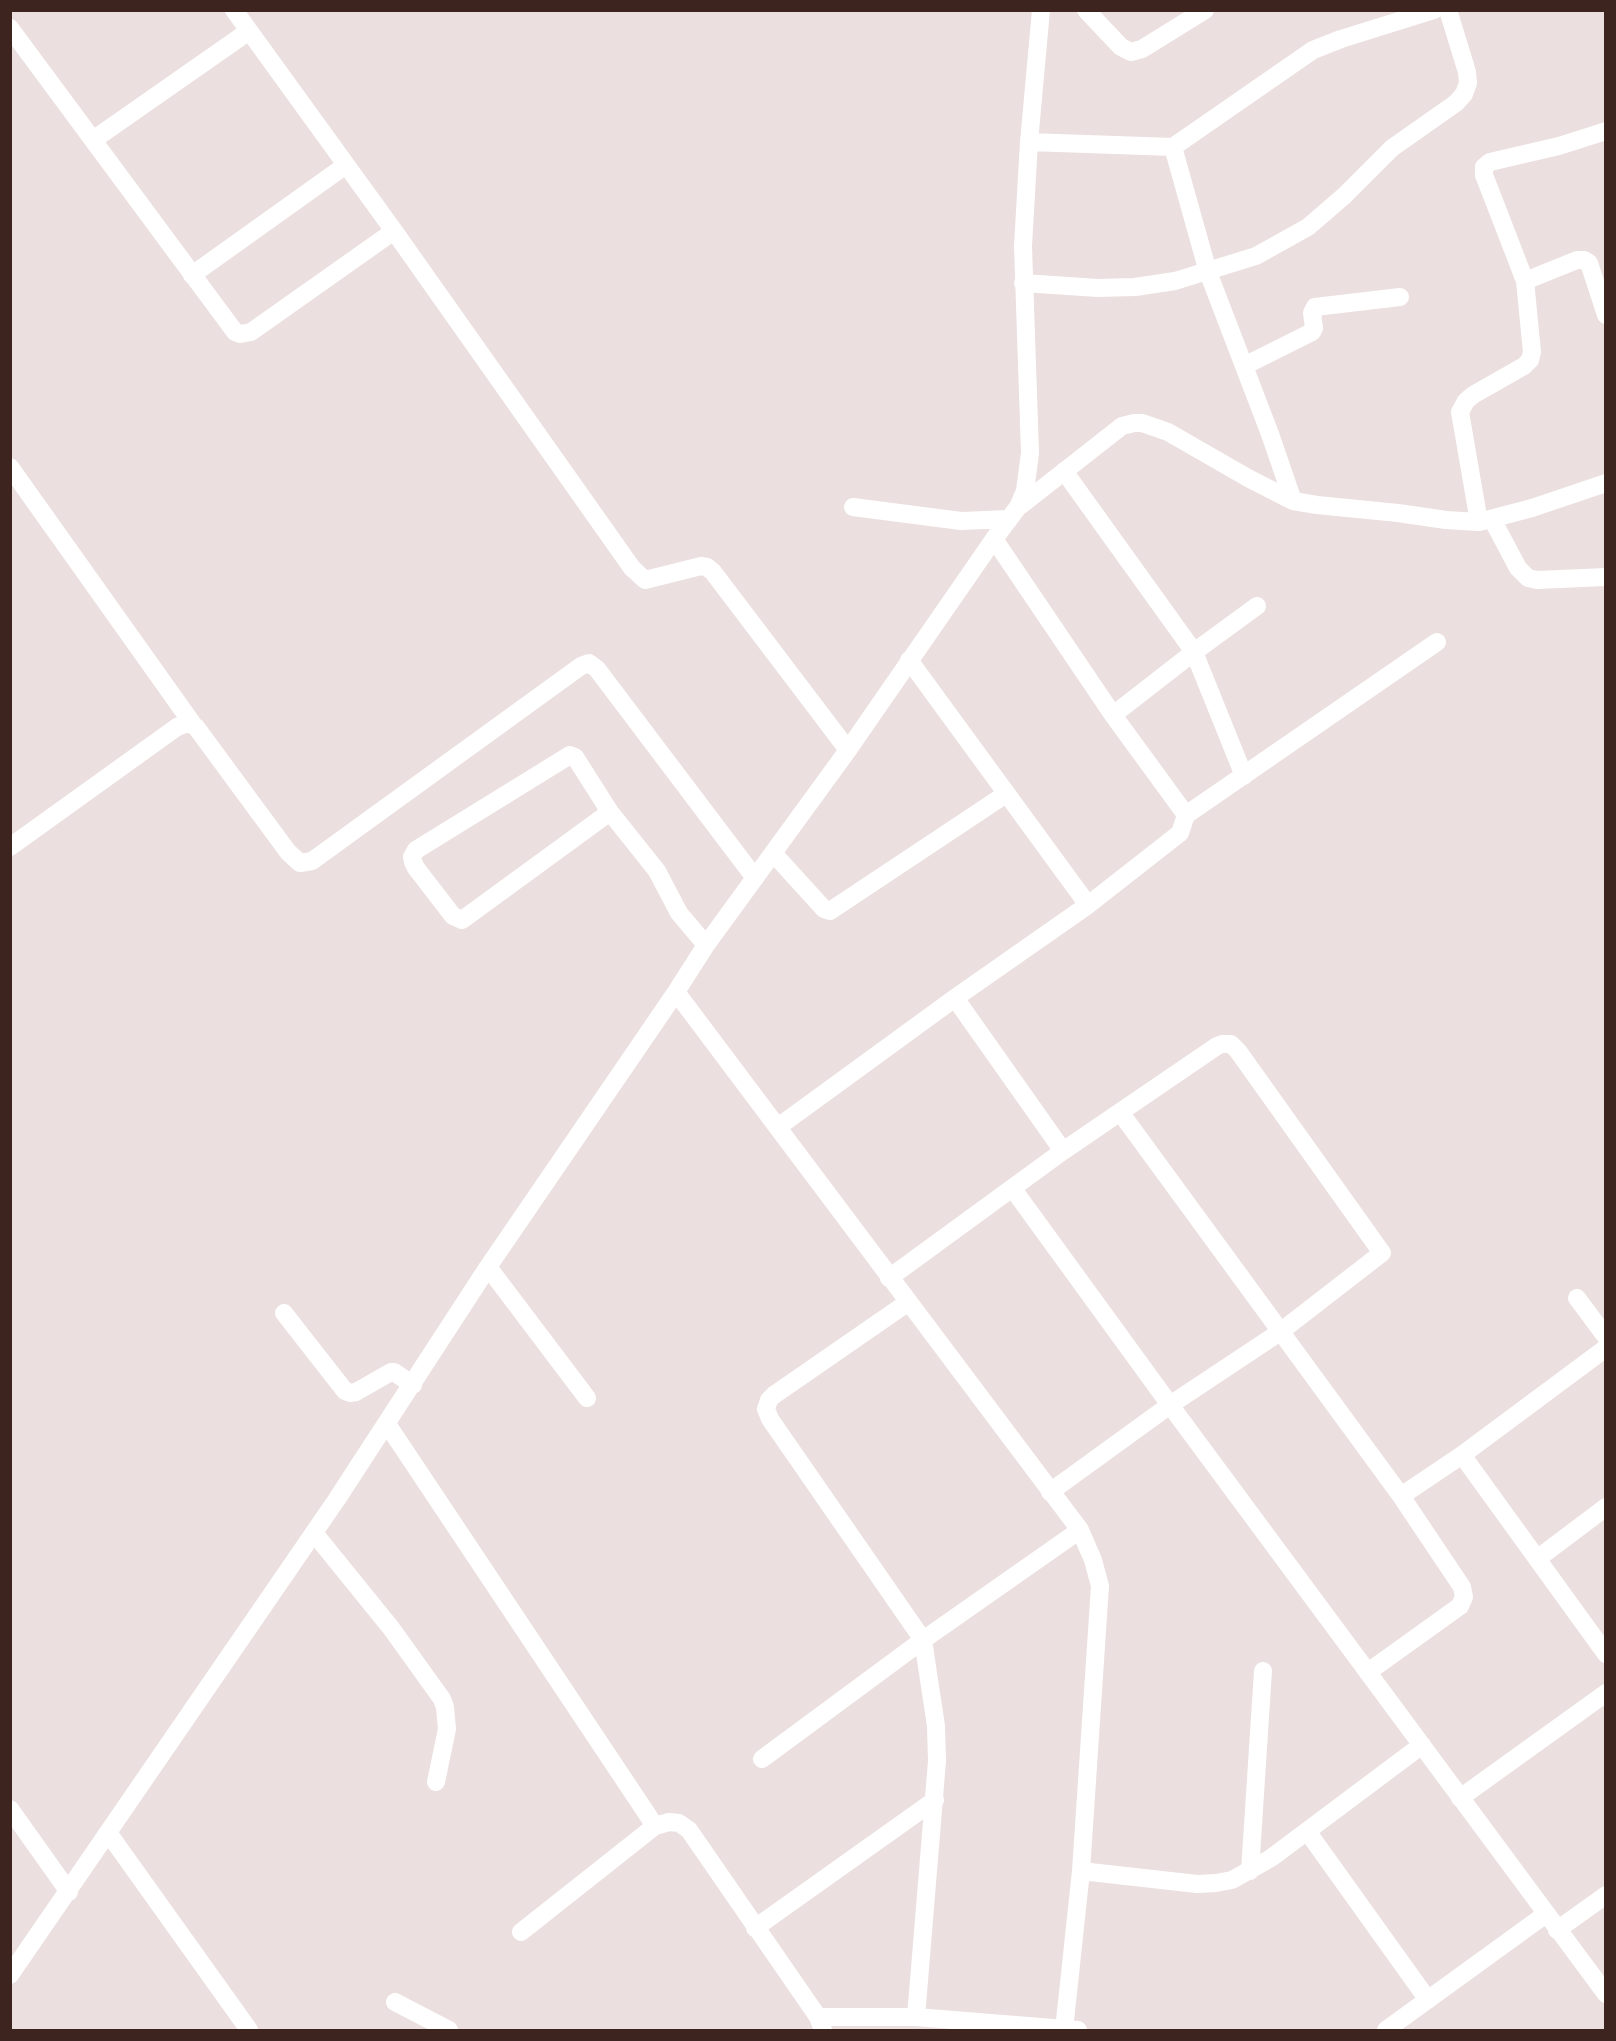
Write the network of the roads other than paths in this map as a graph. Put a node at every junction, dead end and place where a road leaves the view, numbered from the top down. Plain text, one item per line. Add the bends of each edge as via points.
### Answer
1 (234, 10) edge
2 (1041, 10) edge
3 (1086, 10) edge
4 (1205, 10) edge
5 (1434, 10) edge
6 (1448, 10) edge
7 (10, 28) edge
8 (249, 31) junction
9 (1605, 130) edge
10 (93, 140) junction
11 (1029, 142) junction
12 (1173, 147) junction
13 (346, 165) junction
14 (394, 231) junction
15 (1209, 272) junction
16 (192, 275) junction
17 (1525, 281) junction
18 (1023, 283) junction
19 (1400, 297) dead end
20 (1605, 315) edge
21 (1244, 366) junction
22 (10, 467) edge
23 (1064, 471) junction
24 (1605, 483) edge
25 (1293, 501) junction
26 (853, 507) dead end
27 (1014, 513) junction
28 (1485, 520) junction
29 (994, 539) junction
30 (1605, 577) edge
31 (1257, 606) dead end
32 (1437, 642) dead end
33 (1194, 652) junction
34 (909, 660) junction
35 (1113, 715) junction
36 (192, 723) junction
37 (848, 750) junction
38 (1244, 776) junction
39 (1006, 794) junction
40 (610, 812) junction
41 (1186, 815) junction
42 (10, 847) edge
43 (773, 853) junction
44 (755, 878) junction
45 (1088, 905) junction
46 (706, 945) junction
47 (676, 992) junction
48 (956, 998) junction
49 (1120, 1112) junction
50 (778, 1127) junction
51 (1063, 1151) junction
52 (1013, 1189) junction
53 (488, 1267) junction
54 (889, 1278) junction
55 (1576, 1298) dead end
56 (907, 1303) junction
57 (284, 1313) dead end
58 (1280, 1332) junction
59 (1605, 1337) edge
60 (1605, 1348) edge
61 (413, 1384) junction
62 (587, 1398) dead end
63 (1170, 1405) junction
64 (387, 1424) junction
65 (1462, 1455) junction
66 (1050, 1492) junction
67 (1401, 1496) junction
68 (1605, 1507) edge
69 (1080, 1530) junction
70 (314, 1533) junction
71 (1537, 1559) junction
72 (923, 1640) junction
73 (1605, 1654) edge
74 (1263, 1671) dead end
75 (1368, 1672) junction
76 (1605, 1693) edge
77 (1422, 1745) junction
78 (762, 1759) dead end
79 (436, 1782) dead end
80 (1460, 1798) junction
81 (935, 1800) junction
82 (10, 1809) edge
83 (656, 1826) junction
84 (1306, 1831) junction
85 (109, 1834) junction
86 (1081, 1871) junction
87 (1250, 1871) junction
88 (69, 1892) junction
89 (1605, 1895) edge
90 (1546, 1914) junction
91 (755, 1928) junction
92 (1557, 1930) junction
93 (521, 1932) dead end
94 (10, 1976) edge
95 (1605, 1994) edge
96 (1428, 2000) junction
97 (394, 2002) dead end
98 (916, 2017) junction
99 (820, 2024) edge
100 (956, 2026) edge
101 (1069, 2030) edge
102 (249, 2031) edge
103 (449, 2031) edge
104 (1386, 2031) edge

1 - 8 street
2 - 11 street
3 - 4 street via 1121,47 1131,52
5 - 12 street via 1313,50
6 - 15 street via 1468,83 1456,103 1392,148 1308,227 1256,256
7 - 10 street
8 - 10 street
8 - 13 street
9 - 17 street via 1559,146 1490,162 1484,167
10 - 16 street
11 - 12 street
11 - 18 street
12 - 15 street
13 - 14 street
13 - 16 street
14 - 16 street via 245,334 230,327
14 - 37 street via 632,568 645,580 701,566 713,572
15 - 18 street via 1135,287
15 - 21 street
17 - 20 street via 1584,260 1589,263
17 - 28 street via 1530,360 1473,395 1460,412
18 - 27 street via 1029,453 1025,491
19 - 21 street via 1315,308 1312,332
21 - 25 street
22 - 36 street
23 - 25 street via 1122,426 1142,423 1168,432
23 - 27 street
23 - 33 street
24 - 28 street
25 - 28 street via 1446,520
26 - 27 street via 961,521
27 - 29 street
28 - 30 street via 1528,578
29 - 34 street
29 - 35 street
31 - 33 street
32 - 38 street
33 - 35 street
33 - 38 street
34 - 37 street
34 - 39 street
35 - 41 street
36 - 42 street via 177,727
36 - 44 street via 288,852 300,863 306,863 589,663
37 - 43 street
38 - 41 street
39 - 43 street via 833,910 824,909
39 - 45 street
40 - 40 street via 462,920 453,916 413,862 416,850 569,755
40 - 46 street via 657,871 680,913
41 - 45 street via 1180,833
43 - 44 street
44 - 46 street
45 - 48 street
46 - 47 street
47 - 50 street
47 - 53 street
48 - 50 street
48 - 51 street
49 - 51 street
49 - 58 street
49 - 58 street via 1217,1046 1231,1044 1238,1051 1382,1253
50 - 54 street
51 - 52 street
52 - 54 street
52 - 63 street
53 - 61 street
53 - 62 street
54 - 56 street
55 - 59 street
56 - 66 street
56 - 72 street via 774,1395 766,1409
57 - 61 street via 345,1391 356,1392 391,1372
58 - 63 street
58 - 67 street
60 - 65 street
61 - 64 street
63 - 66 street
63 - 75 street
64 - 70 street
64 - 83 street
65 - 67 street
65 - 71 street
66 - 69 street
67 - 75 street via 1456,1576 1464,1597 1460,1606
68 - 71 street
69 - 72 street
69 - 86 street via 1094,1560 1100,1586
70 - 79 street via 442,1699 447,1729
70 - 85 street
71 - 73 street
72 - 78 street
72 - 81 street via 936,1726
74 - 87 street
75 - 77 street
76 - 80 street
77 - 80 street
77 - 84 street
80 - 90 street
81 - 91 street
81 - 98 street
82 - 88 street
83 - 91 street via 679,1823 689,1830
83 - 93 street
84 - 87 street
84 - 96 street
85 - 88 street
85 - 102 street
86 - 87 street via 1197,1884 1232,1880
86 - 101 street
88 - 94 street
89 - 92 street
90 - 92 street
90 - 96 street
91 - 99 street
92 - 95 street
96 - 104 street
97 - 103 street
98 - 99 street
98 - 100 street
100 - 101 street

